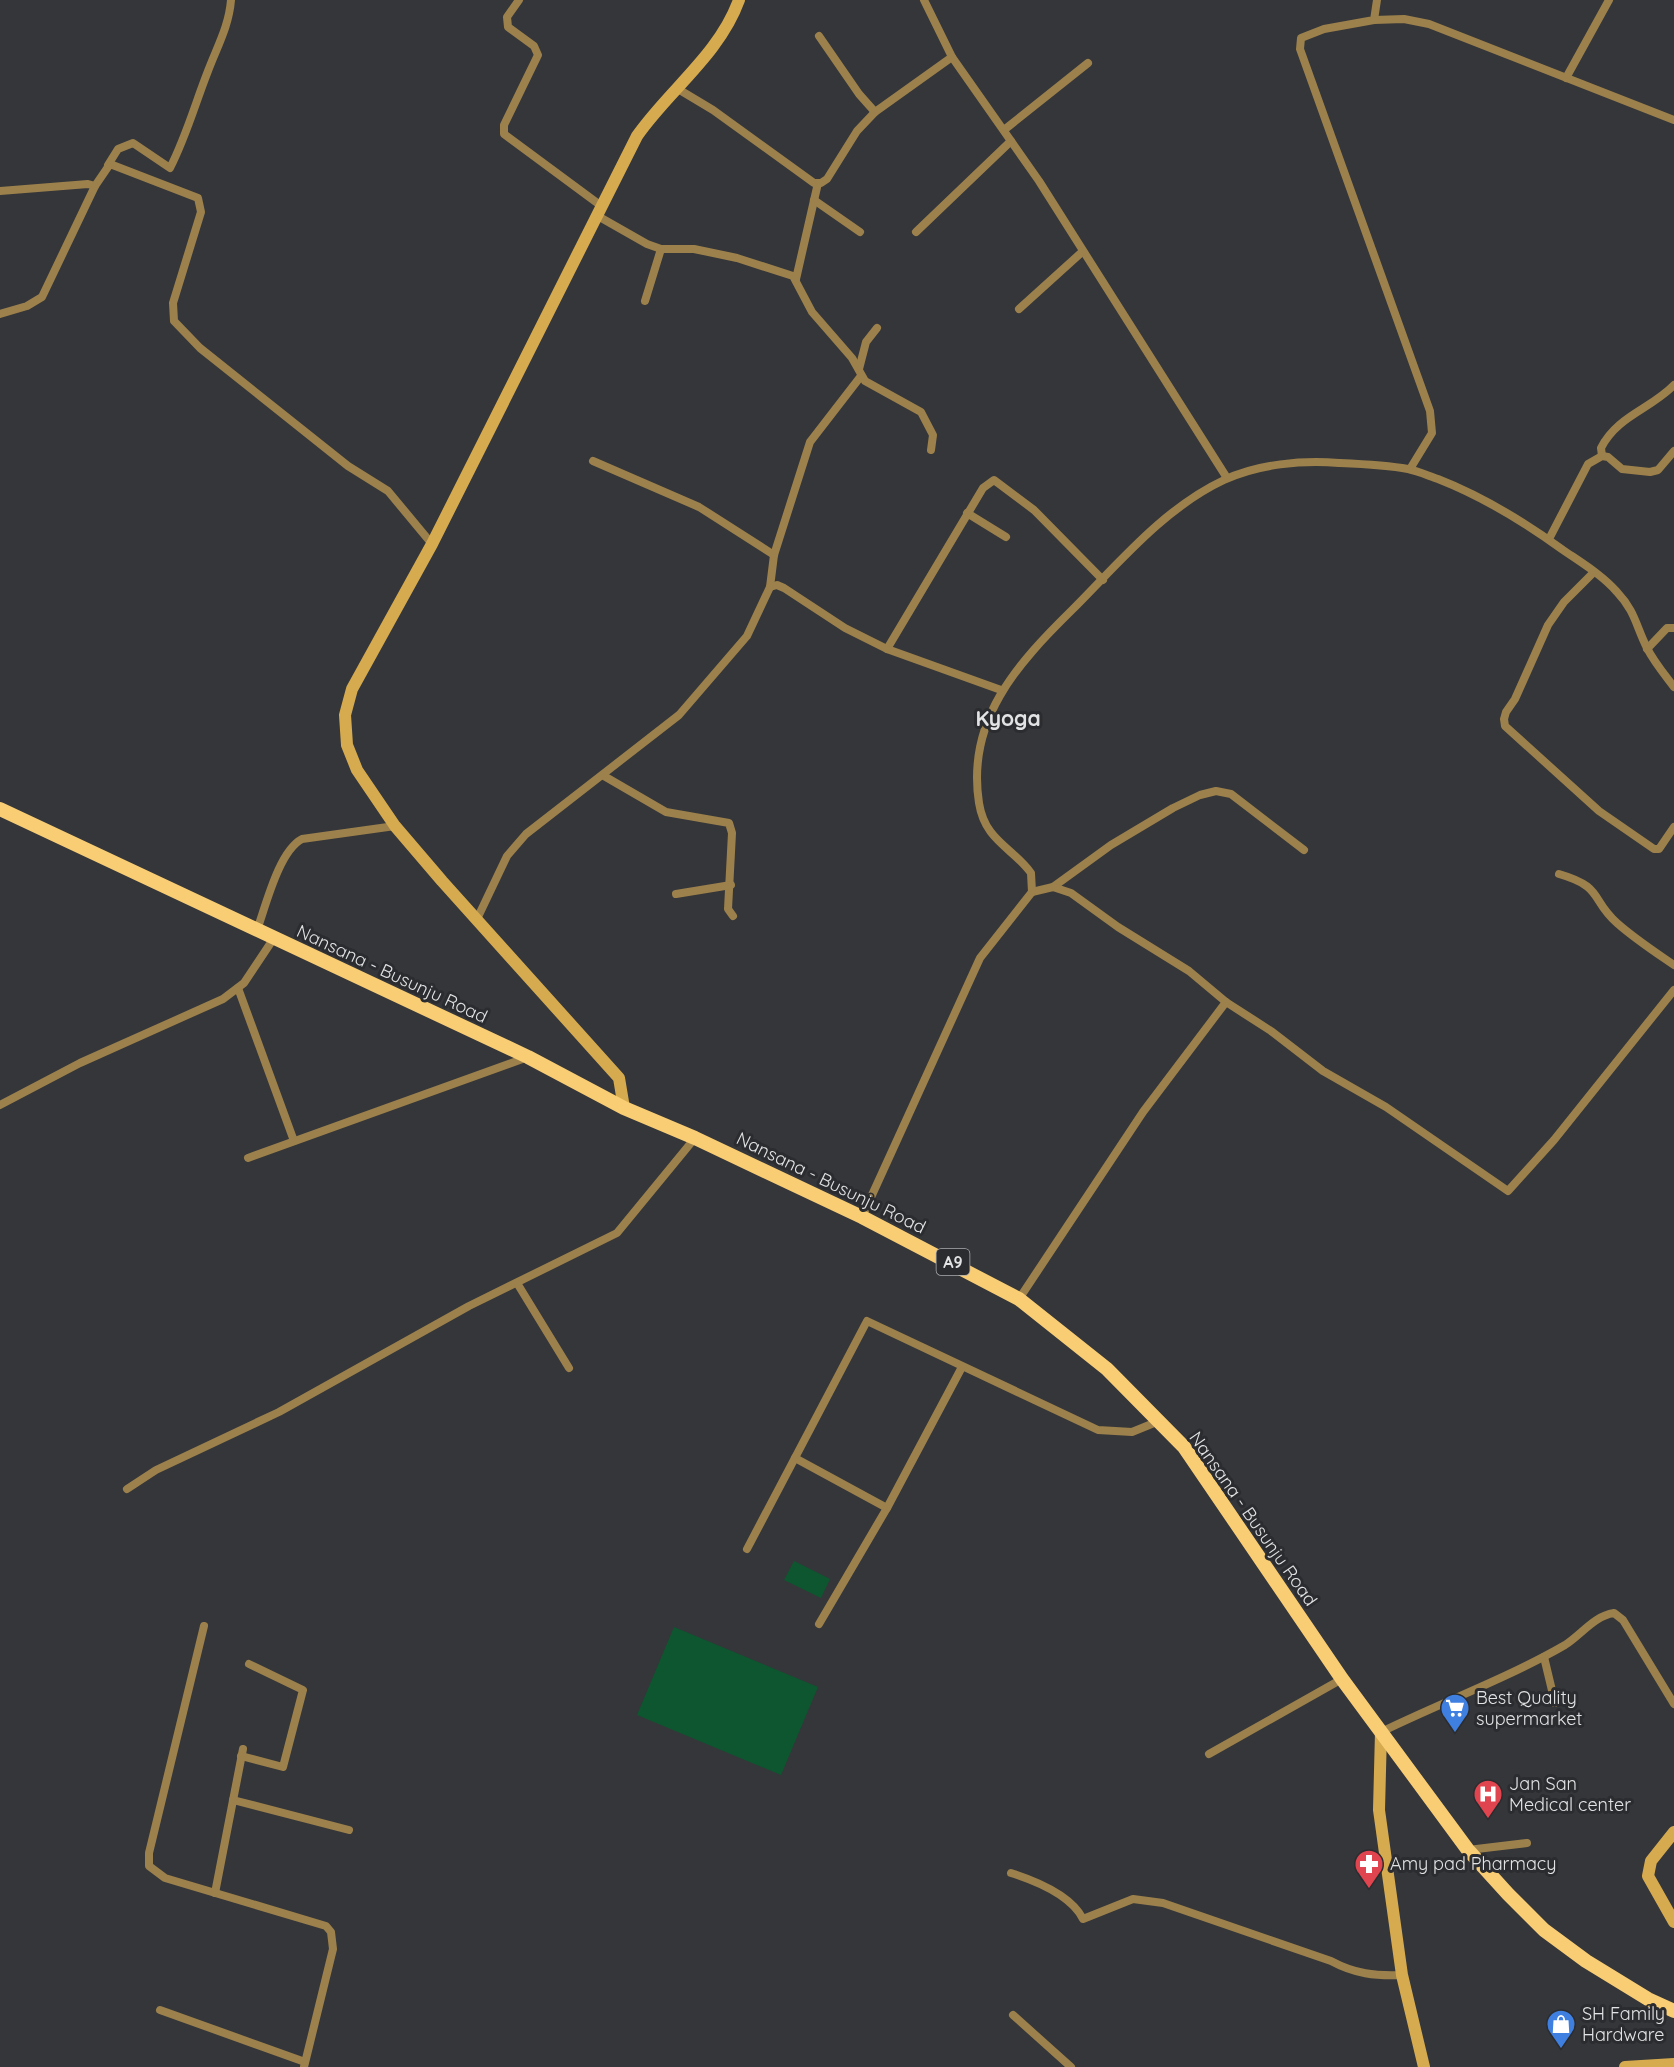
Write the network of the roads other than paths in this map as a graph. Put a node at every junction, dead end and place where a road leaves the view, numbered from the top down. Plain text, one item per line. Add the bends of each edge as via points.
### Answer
1 (231, 0) edge
2 (519, 0) edge
3 (738, 0) edge
4 (924, 0) edge
5 (1377, 0) edge
6 (1609, 0) edge
7 (1374, 20) junction
8 (819, 36) dead end
9 (952, 57) junction
10 (1088, 63) dead end
11 (1566, 78) junction
12 (678, 89) junction
13 (875, 112) junction
14 (1674, 120) edge
15 (1004, 130) junction
16 (1011, 141) junction
17 (108, 165) junction
18 (818, 183) junction
19 (95, 186) junction
20 (0, 191) edge
21 (814, 200) junction
22 (598, 210) junction
23 (860, 232) dead end
24 (916, 232) dead end
25 (661, 249) junction
26 (1082, 252) junction
27 (796, 279) junction
28 (645, 301) dead end
29 (1019, 309) dead end
30 (0, 315) edge
31 (878, 328) dead end
32 (860, 373) junction
33 (1674, 385) edge
34 (931, 450) dead end
35 (1674, 451) edge
36 (1602, 456) junction
37 (593, 460) dead end
38 (1410, 469) junction
39 (1227, 478) junction
40 (968, 513) junction
41 (1006, 537) dead end
42 (1549, 539) junction
43 (432, 544) junction
44 (774, 555) junction
45 (1594, 572) junction
46 (1102, 580) junction
47 (770, 587) junction
48 (1673, 626) edge
49 (1647, 649) junction
50 (887, 650) junction
51 (1674, 687) edge
52 (1001, 690) junction
53 (604, 776) junction
54 (0, 809) edge
55 (395, 826) junction
56 (1674, 827) edge
57 (1304, 850) dead end
58 (1559, 874) dead end
59 (731, 885) junction
60 (1053, 887) junction
61 (1032, 892) junction
62 (676, 894) dead end
63 (733, 916) dead end
64 (477, 919) junction
65 (257, 930) junction
66 (274, 938) junction
67 (1674, 965) edge
68 (238, 988) junction
69 (1674, 990) edge
70 (1226, 1002) junction
71 (528, 1057) junction
72 (0, 1105) edge
73 (624, 1108) junction
74 (695, 1138) junction
75 (294, 1141) junction
76 (248, 1158) dead end
77 (862, 1216) junction
78 (517, 1283) junction
79 (1019, 1299) junction
80 (962, 1367) junction
81 (569, 1368) dead end
82 (1159, 1421) junction
83 (795, 1458) junction
84 (127, 1489) dead end
85 (887, 1508) junction
86 (747, 1549) dead end
87 (819, 1624) dead end
88 (204, 1626) dead end
89 (1544, 1657) junction
90 (249, 1664) dead end
91 (1342, 1679) junction
92 (1555, 1703) dead end
93 (1674, 1704) edge
94 (1381, 1732) junction
95 (1209, 1754) dead end
96 (233, 1800) junction
97 (350, 1830) dead end
98 (1674, 1832) edge
99 (1527, 1843) dead end
100 (1468, 1850) junction
101 (1011, 1873) dead end
102 (215, 1893) junction
103 (1674, 1922) edge
104 (1402, 1975) junction
105 (160, 2010) dead end
106 (1674, 2011) edge
107 (1013, 2015) dead end
108 (305, 2064) edge
109 (1674, 2064) edge
110 (1659, 2066) edge
111 (1071, 2067) edge
112 (1424, 2067) edge
113 (1625, 2067) edge

1 - 17 street via 225,31 170,168 133,143 118,149
2 - 22 street via 507,18 508,27 534,46 538,55 504,125 504,134
3 - 12 street via 732,18
4 - 9 street
5 - 7 street
6 - 11 street
7 - 11 street via 1404,19 1429,24
7 - 38 street via 1324,29 1301,38 1300,49 1430,411 1432,433
8 - 13 street
9 - 13 street
9 - 15 street
10 - 15 street
11 - 14 street
12 - 18 street
12 - 22 street via 641,129
13 - 18 street via 857,131 825,182
15 - 16 street
16 - 24 street
16 - 26 street
17 - 19 street
17 - 43 street via 114,164 198,198 201,212 172,303 174,321 200,348 348,466 388,491
18 - 21 street
19 - 20 street
19 - 30 street via 42,297
21 - 23 street
21 - 27 street
22 - 25 street via 647,244
22 - 43 street
25 - 27 street via 694,249 737,258
25 - 28 street
26 - 29 street
26 - 39 street
27 - 32 street via 812,312
31 - 32 street via 866,342
32 - 34 street via 871,386 921,412 933,435
32 - 44 street via 810,442
33 - 36 street via 1613,429 1601,448
35 - 36 street via 1658,470 1650,472 1622,469
36 - 42 street via 1588,464
37 - 44 street via 699,507
38 - 39 street via 1320,462 1276,465
38 - 42 street via 1493,502
39 - 46 street via 1172,512
40 - 41 street
40 - 46 street via 989,483 994,480 1003,484
40 - 50 street
42 - 45 street
43 - 55 street via 352,689 345,715 347,745 357,770
44 - 47 street
45 - 49 street via 1634,612
45 - 56 street via 1548,625 1506,712 1505,726 1599,811 1654,849 1659,849
46 - 52 street
47 - 50 street via 783,588
47 - 53 street via 747,636 706,688 679,716
48 - 49 street
49 - 51 street
50 - 52 street
52 - 61 street via 981,744 979,804 987,830 1031,873
53 - 59 street via 666,812 729,824
53 - 64 street via 526,834 507,856
54 - 65 main road, Nansana - Busunju Road / A9
55 - 64 street
55 - 65 street via 302,839 294,844 280,868
57 - 60 street via 1231,794 1216,791 1173,808 1111,845
58 - 67 street via 1592,888 1616,922
59 - 62 street
59 - 63 street via 728,909
60 - 61 street
60 - 70 street via 1071,893 1189,971
61 - 77 street via 980,958
64 - 73 street via 619,1078
65 - 66 main road, Nansana - Busunju Road / A9
66 - 68 street
66 - 71 main road, Nansana - Busunju Road / A9
68 - 72 street via 223,999 81,1063
68 - 75 street
69 - 70 street via 1508,1191 1395,1113 1323,1071
70 - 79 street via 1143,1112
71 - 73 main road, Nansana - Busunju Road / A9
71 - 75 street
73 - 74 main road, Nansana - Busunju Road / A9
74 - 77 main road, Nansana - Busunju Road / A9
74 - 78 street via 617,1233
75 - 76 street
77 - 79 main road, Nansana - Busunju Road / A9
78 - 81 street
78 - 84 street via 279,1412 156,1470
79 - 82 main road, Nansana - Busunju Road / A9 via 1107,1369
80 - 82 street via 1098,1430 1132,1432
80 - 83 street via 867,1321
80 - 85 street
82 - 91 main road, Nansana - Busunju Road / A9 via 1184,1447
83 - 85 street
83 - 86 street
85 - 87 street
88 - 102 street via 149,1866 165,1878
89 - 92 street
89 - 93 street via 1603,1615 1614,1613 1623,1620
89 - 94 street
90 - 96 street via 303,1690 283,1767 242,1753
91 - 94 main road, Nansana - Busunju Road / A9
91 - 95 street
94 - 100 main road, Nansana - Busunju Road / A9
94 - 104 street via 1379,1810
96 - 97 street
96 - 102 street
98 - 103 street via 1651,1861 1648,1876
99 - 100 street
100 - 106 main road, Nansana - Busunju Road / A9 via 1544,1929 1586,1961
101 - 104 street via 1063,1898 1077,1907 1083,1919 1133,1899 1163,1903 1354,1972
102 - 108 street via 326,1926 331,1932 333,1949
104 - 112 street
105 - 108 street
107 - 111 street
109 - 110 street
110 - 113 street

